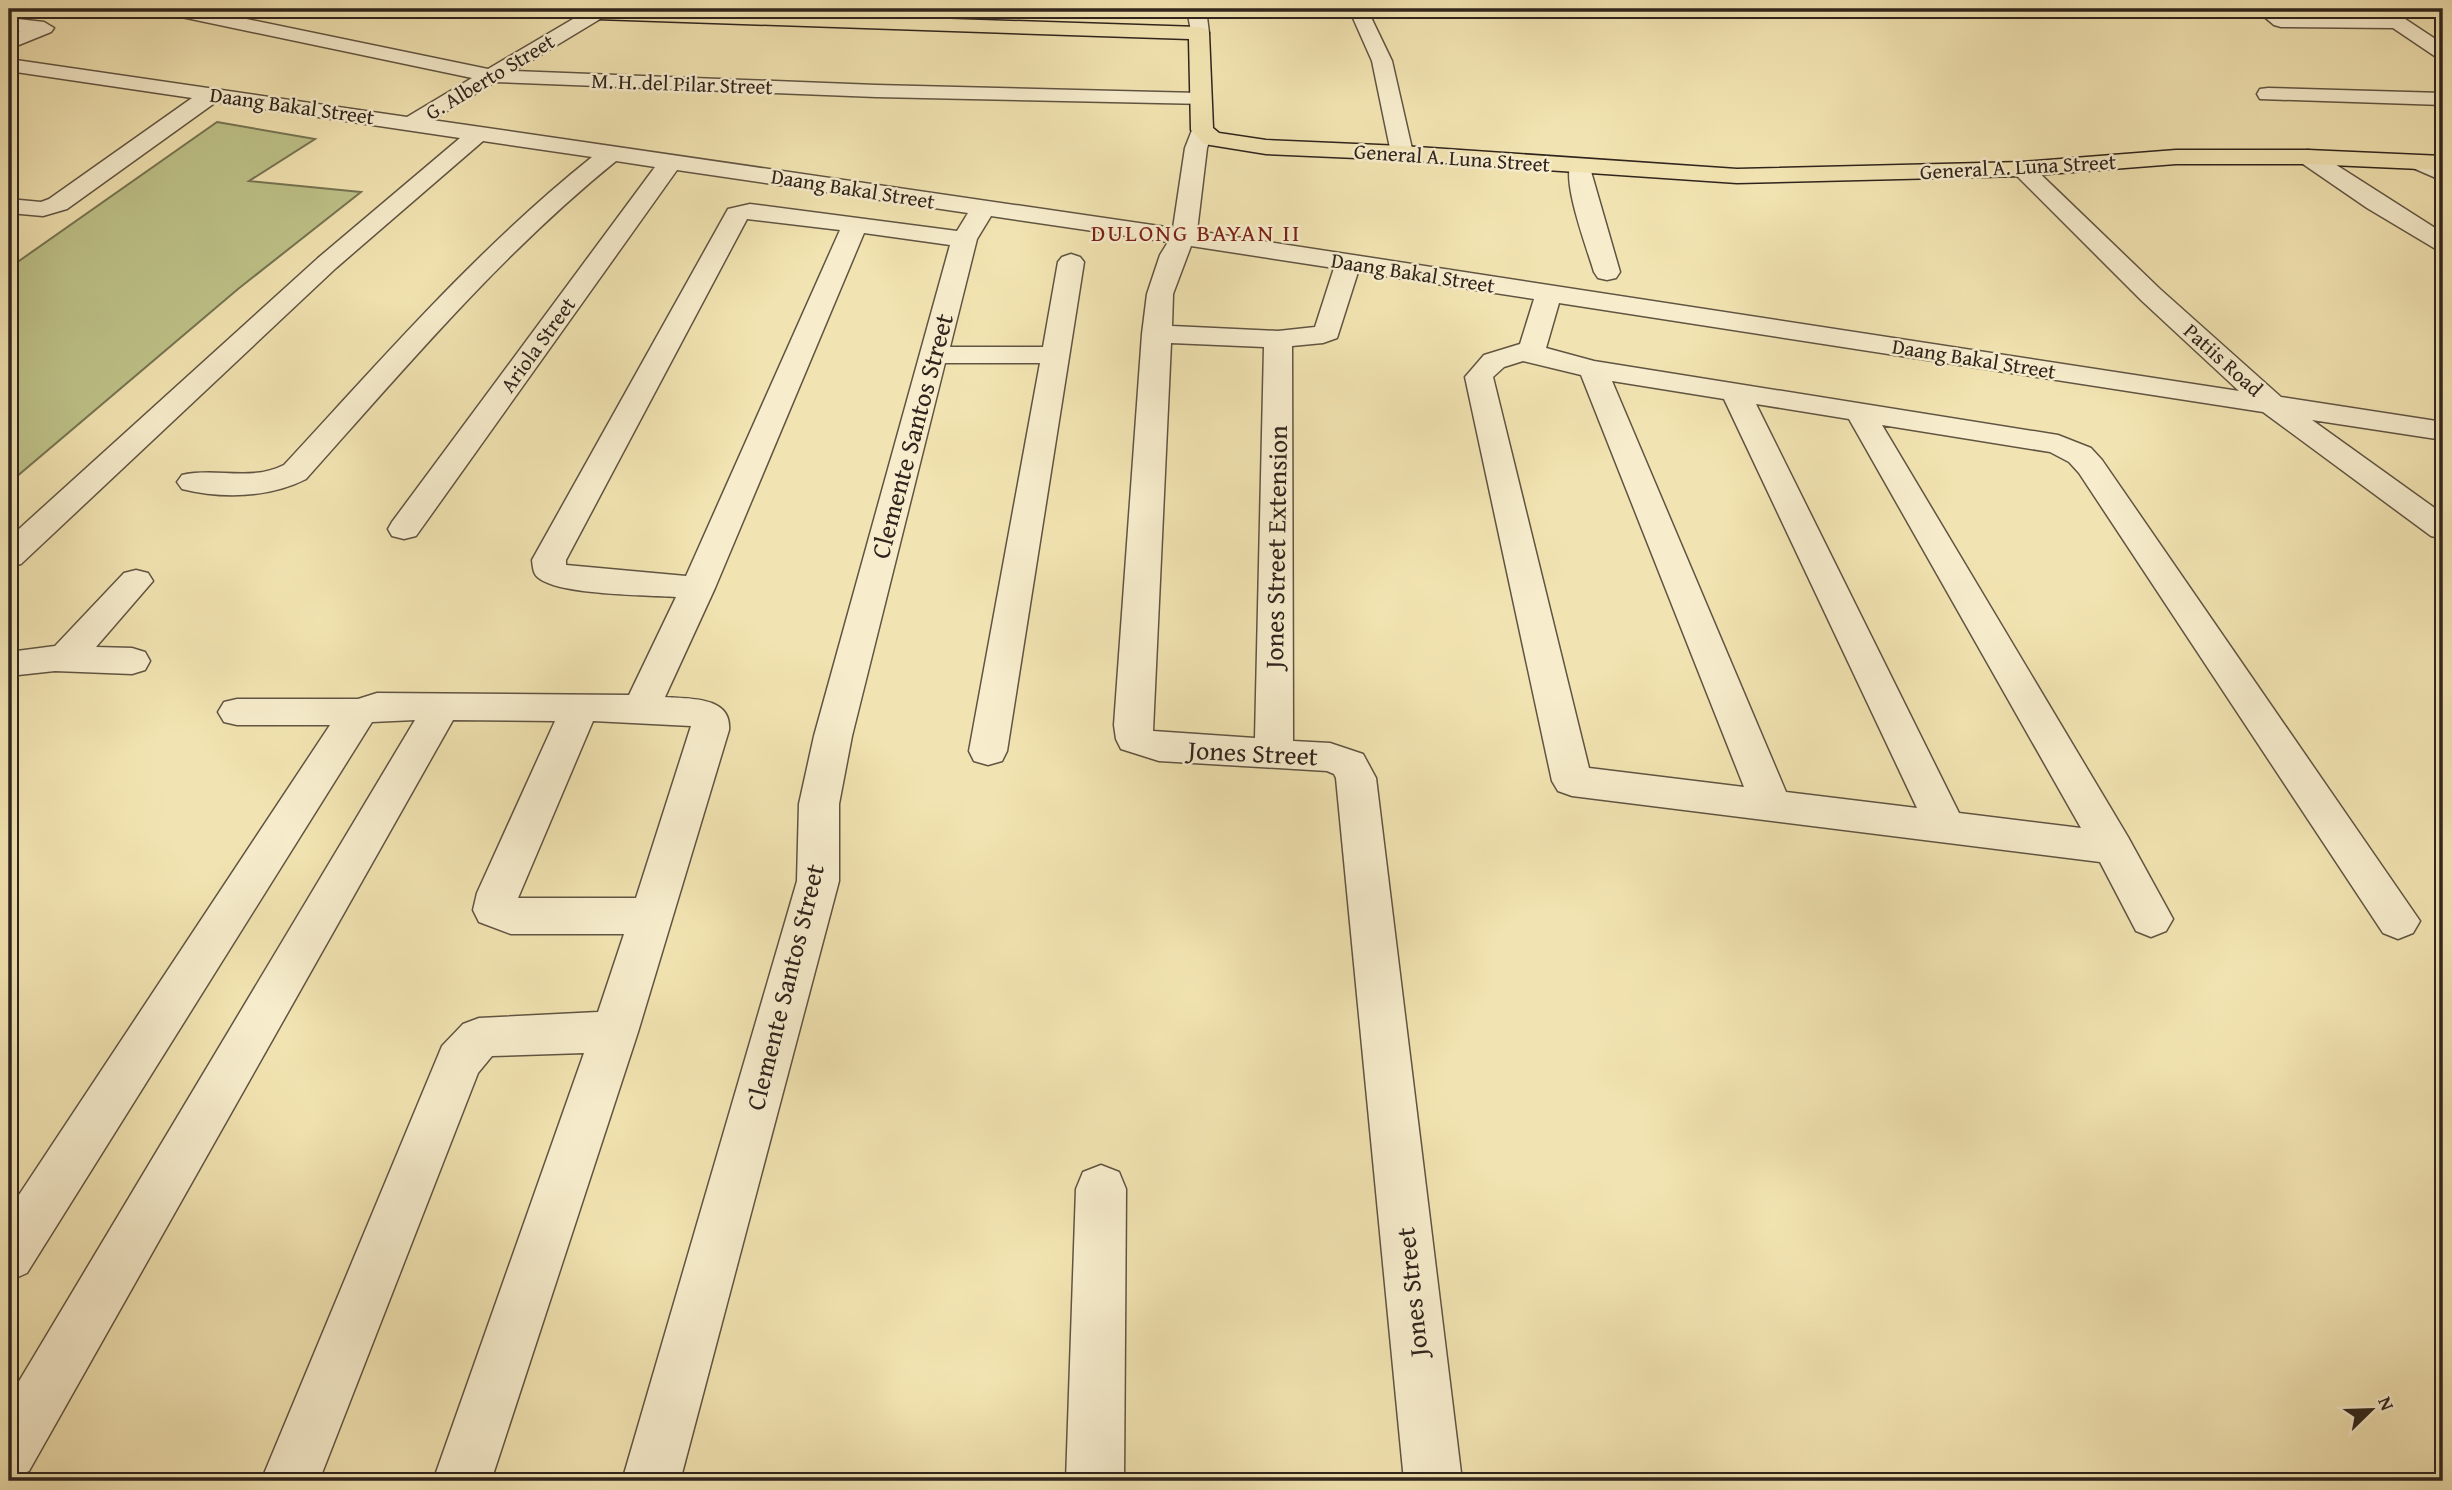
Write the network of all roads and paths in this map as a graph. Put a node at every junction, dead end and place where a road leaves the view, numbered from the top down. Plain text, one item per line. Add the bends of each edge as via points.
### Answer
1 (172, 9) edge
2 (558, 9) edge
3 (1196, 9) edge
4 (1358, 9) edge
5 (2265, 9) edge
6 (2378, 9) edge
7 (600, 11) edge
8 (2396, 22) junction
9 (9, 24) edge
10 (1199, 33) junction
11 (9, 43) edge
12 (2443, 53) edge
13 (20, 67) edge
14 (491, 76) junction
15 (9, 81) edge
16 (2268, 94) dead end
17 (211, 95) junction
18 (1199, 99) junction
19 (2443, 99) edge
20 (412, 123) junction
21 (1202, 130) junction
22 (478, 134) junction
23 (611, 153) junction
24 (1402, 153) junction
25 (2308, 158) junction
26 (672, 160) junction
27 (2432, 163) edge
28 (1580, 166) junction
29 (2022, 169) junction
30 (2443, 174) edge
31 (9, 206) edge
32 (855, 223) junction
33 (973, 224) junction
34 (1184, 237) junction
35 (2443, 243) edge
36 (1071, 262) dead end
37 (1348, 263) junction
38 (1607, 272) dead end
39 (1549, 293) junction
40 (1156, 334) junction
41 (1278, 338) junction
42 (1531, 354) junction
43 (933, 355) junction
44 (1054, 355) junction
45 (1592, 369) junction
46 (1735, 394) junction
47 (2272, 405) junction
48 (1860, 413) junction
49 (2443, 431) edge
50 (193, 482) dead end
51 (2443, 528) edge
52 (404, 530) dead end
53 (9, 556) edge
54 (136, 581) dead end
55 (698, 588) junction
56 (64, 659) junction
57 (132, 661) dead end
58 (9, 664) edge
59 (442, 708) junction
60 (580, 708) junction
61 (640, 708) junction
62 (237, 712) dead end
63 (359, 712) junction
64 (988, 751) dead end
65 (1274, 755) junction
66 (1771, 805) junction
67 (1947, 827) junction
68 (2113, 848) junction
69 (653, 916) junction
70 (2151, 919) dead end
71 (2398, 921) dead end
72 (615, 1032) junction
73 (1101, 1189) dead end
74 (9, 1255) edge
75 (9, 1451) edge
76 (290, 1481) edge
77 (462, 1481) edge
78 (651, 1481) edge
79 (1095, 1481) edge
80 (1433, 1481) edge

1 - 14 street, M. H. del Pilar Street
2 - 7 main road
3 - 10 street
4 - 24 street via 1382,61
5 - 8 street via 2281,21
6 - 8 street
7 - 10 main road
7 - 14 street, G. Alberto Street
8 - 12 street
9 - 11 street via 44,28
10 - 18 main road
13 - 15 street
13 - 17 street, Daang Bakal Street
14 - 18 street, M. H. del Pilar Street
14 - 20 street, G. Alberto Street
16 - 19 street
17 - 20 street, Daang Bakal Street
17 - 31 street via 58,204 43,209
18 - 21 main road
20 - 22 street, Daang Bakal Street
21 - 24 main road, General A. Luna Street via 1212,139 1234,144
21 - 34 street, Jones Street
22 - 23 street, Daang Bakal Street
22 - 53 street via 327,263
23 - 26 street, Daang Bakal Street
23 - 50 street via 562,191 473,279 295,472 263,485
24 - 28 main road, General A. Luna Street
25 - 27 main road, General A. Luna Street
25 - 29 main road, General A. Luna Street via 2176,157
25 - 35 street
26 - 33 street, Daang Bakal Street
26 - 52 street, Ariola Street
27 - 30 street
28 - 29 main road, General A. Luna Street via 1737,176
28 - 38 street
29 - 47 street, Patiis Road
32 - 33 street
32 - 55 street
32 - 55 street via 750,211 737,214 549,560 550,570 565,577
33 - 34 street, Daang Bakal Street
33 - 43 street, Clemente Santos Street
34 - 37 street, Daang Bakal Street
34 - 40 street, Jones Street via 1160,294
36 - 44 street
37 - 39 street, Daang Bakal Street
37 - 41 street via 1327,332 1317,337
39 - 42 street
39 - 47 street, Daang Bakal Street
40 - 41 street
40 - 65 street, Jones Street via 1132,725 1135,739 1159,747
41 - 65 street, Jones Street Extension
42 - 45 street
42 - 66 street via 1518,352 1492,361 1479,377 1572,781
43 - 44 street
43 - 78 street, Clemente Santos Street via 833,736 819,804 818,881
44 - 64 street
45 - 46 street
45 - 66 street
46 - 48 street
46 - 67 street
47 - 49 street, Daang Bakal Street
47 - 51 street, Patiis Road
48 - 68 street
48 - 71 street via 2058,444 2080,455
54 - 56 street
55 - 61 street
56 - 57 street
56 - 58 street
59 - 60 street
59 - 63 street via 377,706
59 - 75 street
60 - 61 street
60 - 69 street via 494,910 511,916
61 - 69 street via 700,713 711,719
62 - 63 street
63 - 74 street
65 - 80 street, Jones Street via 1330,757 1349,764 1356,778
66 - 67 street
67 - 68 street
68 - 70 street
69 - 72 street
72 - 76 street via 489,1036 479,1038 459,1061
72 - 77 street
73 - 79 street

